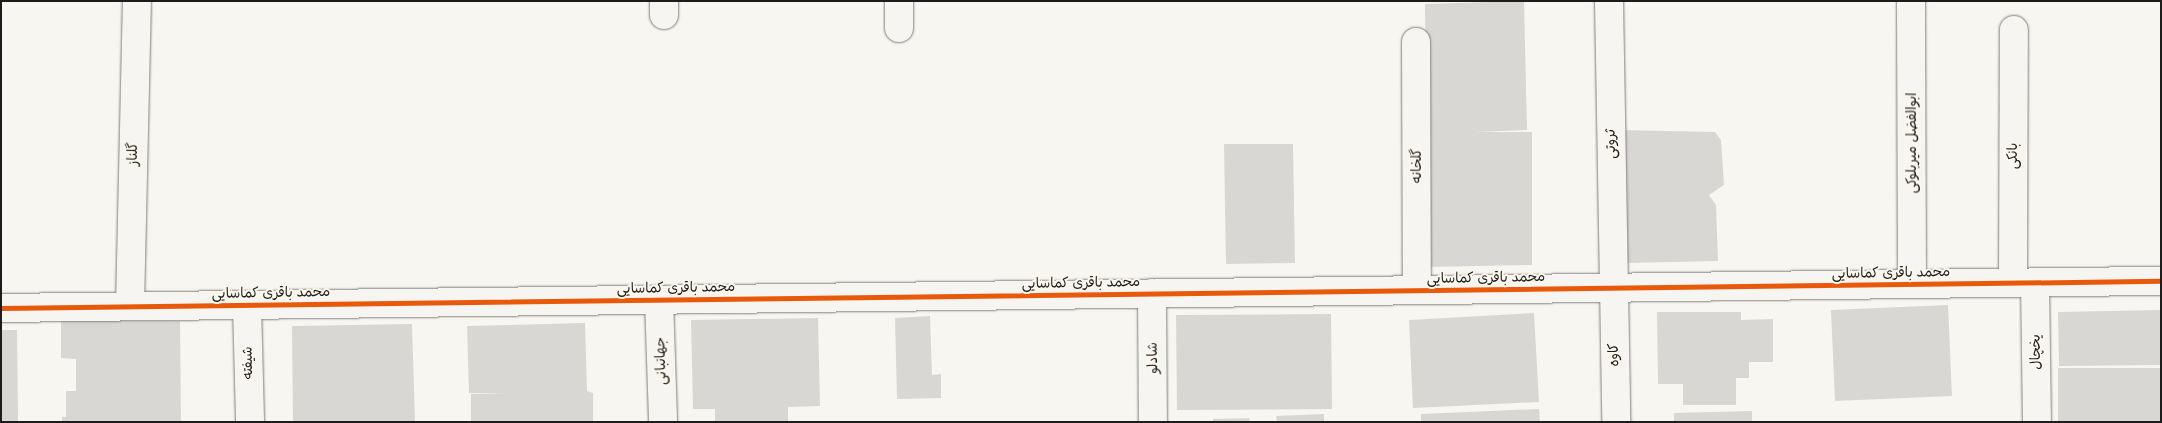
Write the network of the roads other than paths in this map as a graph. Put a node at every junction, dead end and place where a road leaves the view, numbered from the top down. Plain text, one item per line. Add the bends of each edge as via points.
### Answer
1 (137, 1) edge
2 (1609, 1) edge
3 (1911, 1) edge
4 (2014, 30) dead end
5 (1416, 42) dead end
6 (2161, 281) edge
7 (2024, 282) junction
8 (1912, 284) junction
9 (1613, 288) junction
10 (1417, 290) junction
11 (1152, 293) junction
12 (659, 300) junction
13 (247, 305) junction
14 (130, 306) junction
15 (1, 308) edge
16 (250, 422) edge
17 (663, 422) edge
18 (1153, 422) edge
19 (1616, 422) edge
20 (2037, 422) edge

1 - 14 street, گلناز
2 - 9 street, ثروتی
3 - 8 street, ابوالفضل میربلوکی
4 - 7 street, بانکی
5 - 10 street, گلخانه
6 - 7 street, محمد باقری کماسایی
7 - 8 street, محمد باقری کماسایی
7 - 20 street, یخچال
8 - 9 street, محمد باقری کماسایی
9 - 10 street, محمد باقری کماسایی
9 - 19 street, کاوه
10 - 11 street, محمد باقری کماسایی
11 - 12 street, محمد باقری کماسایی
11 - 18 street, شادلو
12 - 13 street, محمد باقری کماسایی
12 - 17 street, جهانبانی
13 - 14 street, محمد باقری کماسایی
13 - 16 street, شیفته
14 - 15 street, محمد باقری کماسایی

